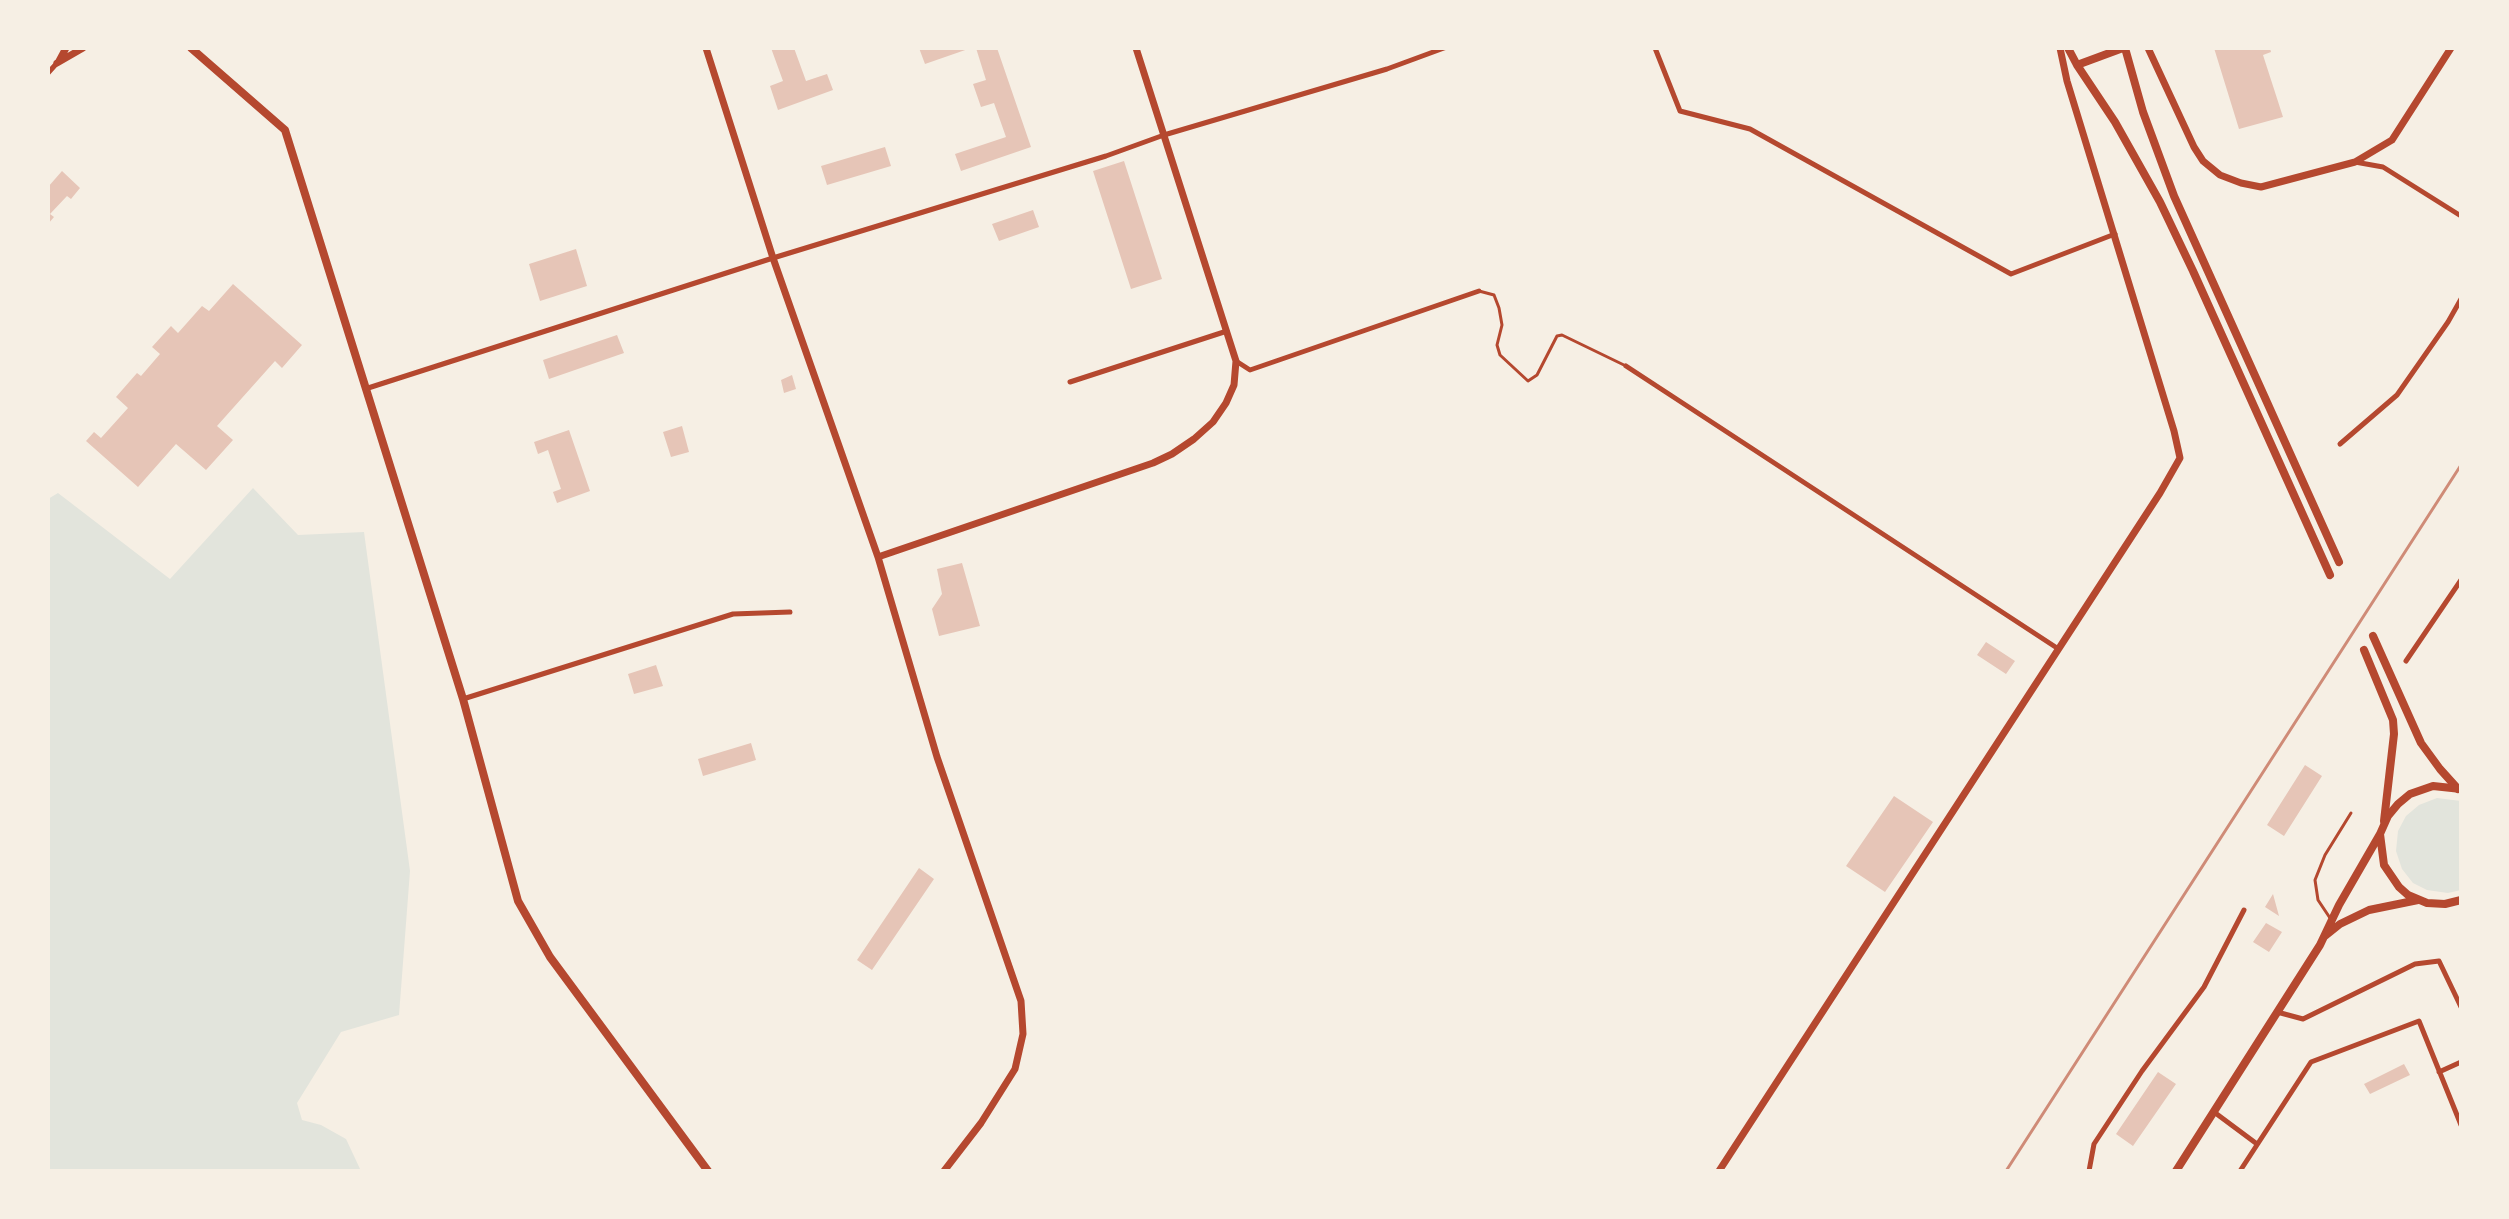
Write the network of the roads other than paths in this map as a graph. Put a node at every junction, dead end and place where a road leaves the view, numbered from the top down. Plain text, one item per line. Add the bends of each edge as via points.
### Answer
1 (66, 48) edge
2 (83, 48) edge
3 (191, 48) edge
4 (706, 48) edge
5 (1136, 48) edge
6 (1444, 48) edge
7 (1655, 48) edge
8 (2060, 48) edge
9 (2068, 48) edge
10 (2124, 48) edge
11 (2148, 48) edge
12 (2451, 48) edge
13 (57, 63) junction
14 (2077, 65) junction
15 (48, 74) edge
16 (2067, 81) junction
17 (1164, 135) junction
18 (2355, 162) junction
19 (2461, 216) edge
20 (2115, 234) junction
21 (773, 258) junction
22 (1479, 291) joint
23 (2461, 299) edge
24 (1227, 331) junction
25 (1236, 361) junction
26 (1626, 366) joint
27 (1070, 382) dead end
28 (365, 389) junction
29 (2340, 444) dead end
30 (878, 557) junction
31 (2339, 562) dead end
32 (2330, 576) dead end
33 (2461, 580) edge
34 (790, 612) dead end
35 (2373, 636) dead end
36 (2057, 648) junction
37 (2364, 650) dead end
38 (2406, 661) dead end
39 (463, 699) junction
40 (2460, 789) edge
41 (2351, 813) dead end
42 (2382, 830) junction
43 (2418, 900) junction
44 (2457, 901) edge
45 (2244, 910) dead end
46 (2461, 910) edge
47 (2331, 919) junction
48 (2325, 936) junction
49 (2461, 1007) edge
50 (2277, 1012) junction
51 (2461, 1062) edge
52 (2439, 1072) junction
53 (2214, 1112) junction
54 (2461, 1125) edge
55 (2257, 1144) junction
56 (708, 1171) edge
57 (944, 1171) edge
58 (1719, 1171) edge
59 (2089, 1171) edge
60 (2176, 1171) edge
61 (2240, 1171) edge

1 - 13 street
2 - 13 street
3 - 28 main road via 285,130
4 - 21 street
5 - 17 street
6 - 17 street via 1387,69
7 - 20 street via 1680,111 1750,129 2011,274
8 - 16 street
9 - 14 main road
10 - 14 main road
10 - 31 main road via 2174,196
11 - 18 street via 2194,147 2220,176 2261,187
12 - 18 street via 2392,140
13 - 15 street
14 - 16 street
14 - 32 main road via 2115,122 2169,222
16 - 20 street
17 - 21 street
17 - 24 street
18 - 19 street via 2383,167
20 - 36 street via 2180,458
21 - 28 street
21 - 30 street
22 - 25 street via 1250,370
22 - 26 lane via 1494,295 1499,308 1500,355 1528,381 1537,375 1557,336 1562,335
23 - 29 street via 2397,395
24 - 25 street
24 - 27 street
25 - 30 street via 1233,385 1213,422 1172,454
26 - 36 street
28 - 39 main road
30 - 57 street via 939,763 1020,1001 1023,1034 1015,1069
33 - 38 street
34 - 39 street via 733,614
35 - 40 main road via 2421,743
36 - 58 street
37 - 42 main road via 2392,720 2393,751
39 - 56 main road via 518,901 550,957
40 - 42 main road via 2433,786 2416,791 2398,804
41 - 47 lane via 2325,855 2315,880 2318,900
42 - 43 main road via 2382,854 2388,873 2398,887
42 - 47 main road
43 - 44 main road via 2438,904
43 - 48 main road via 2369,910
44 - 46 main road
45 - 59 street via 2204,987 2094,1144
47 - 48 main road
48 - 50 main road
49 - 50 street via 2439,961 2415,964 2303,1019
50 - 53 main road
51 - 52 street
52 - 54 street
52 - 55 street via 2419,1021 2311,1062
53 - 55 street
53 - 60 main road
55 - 61 street

